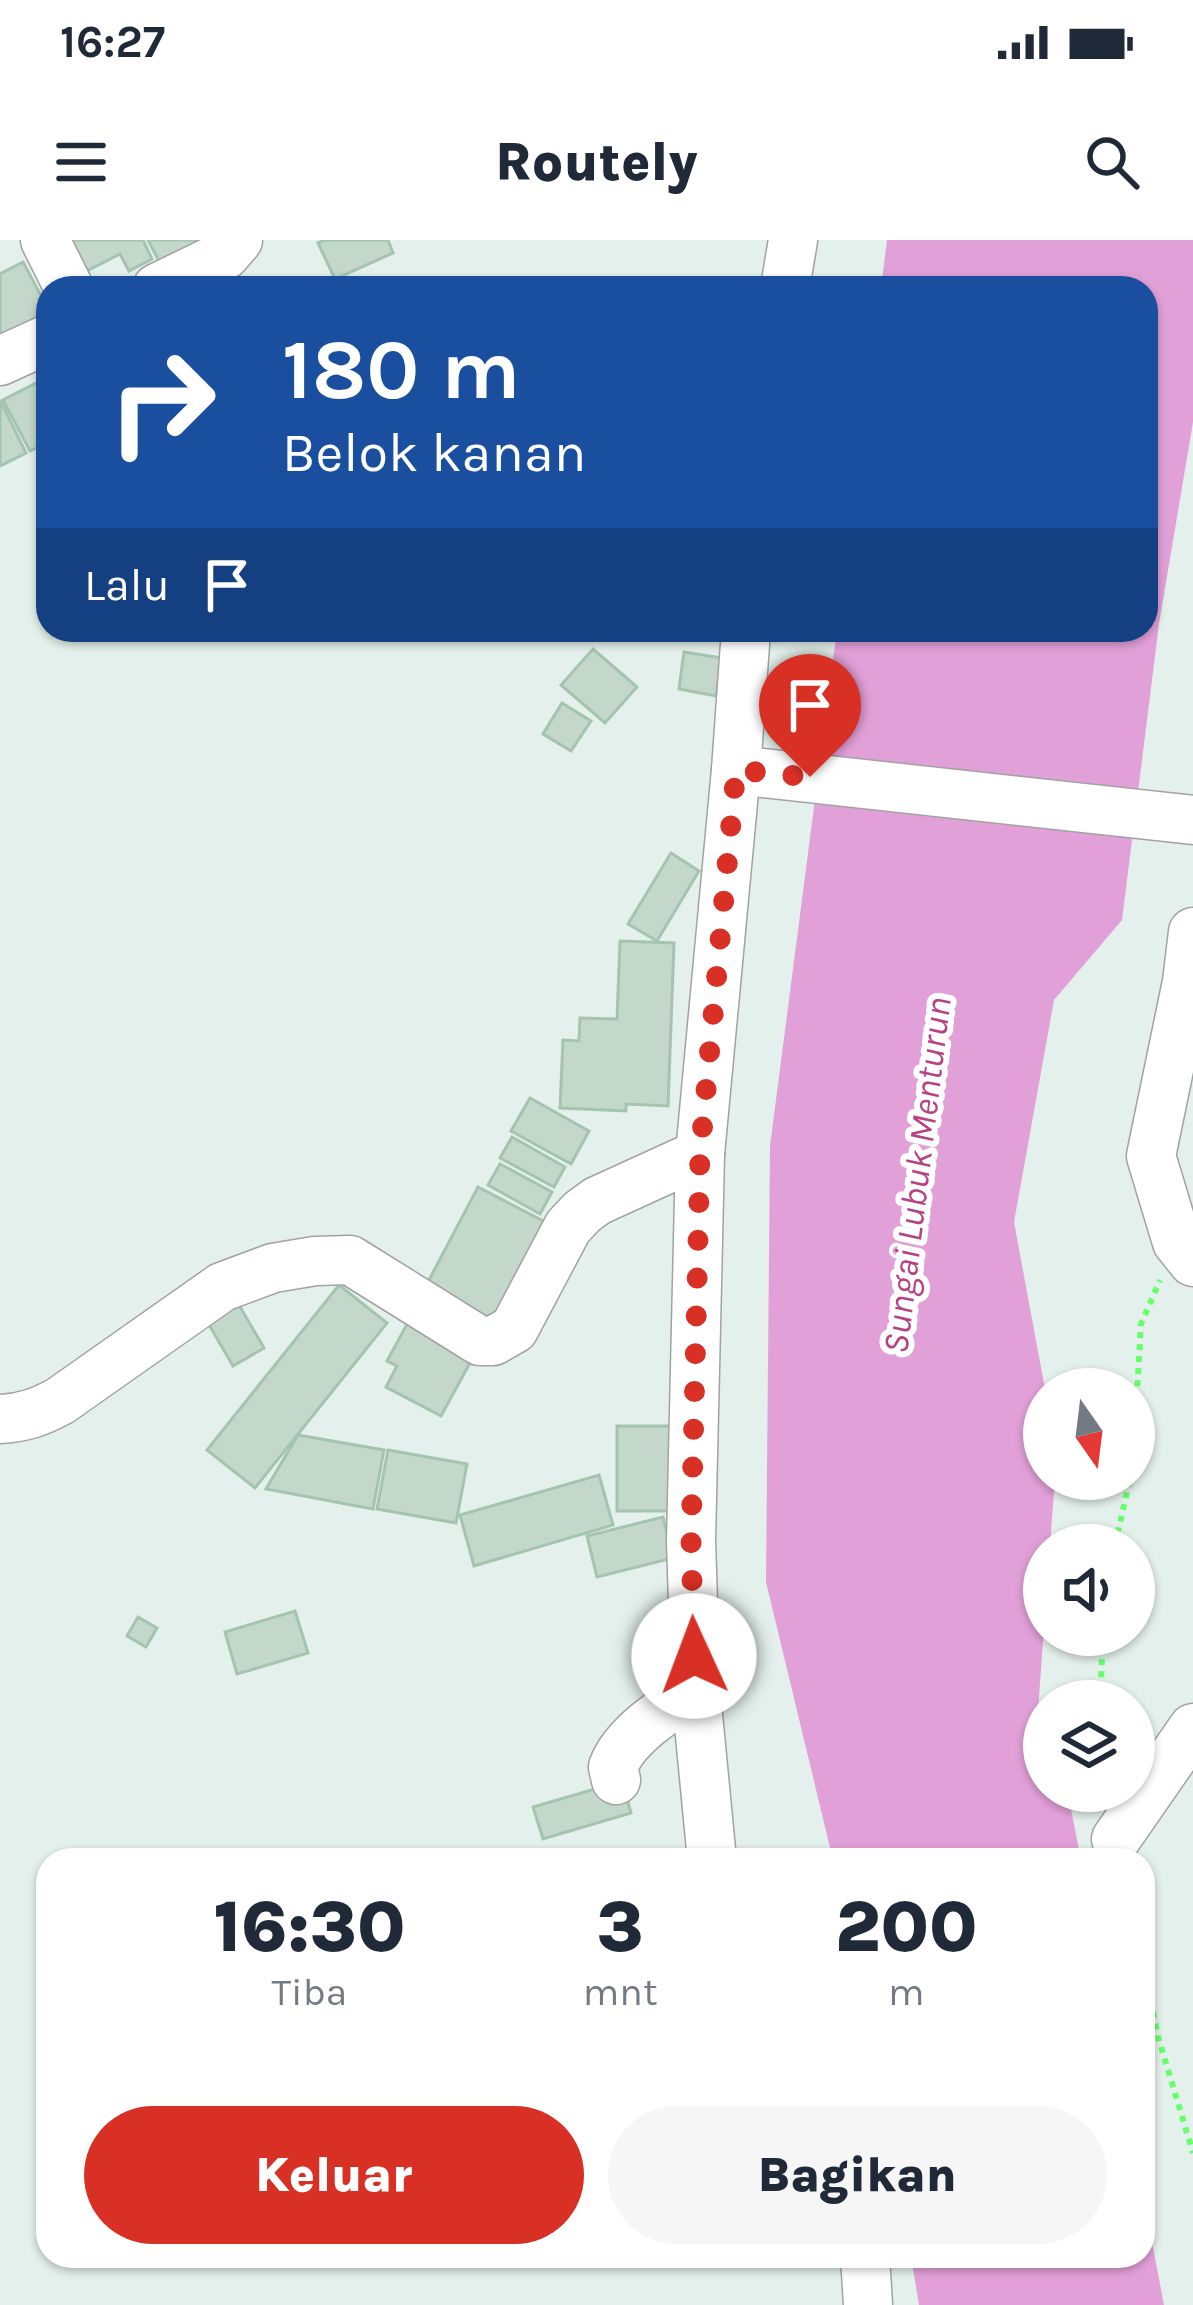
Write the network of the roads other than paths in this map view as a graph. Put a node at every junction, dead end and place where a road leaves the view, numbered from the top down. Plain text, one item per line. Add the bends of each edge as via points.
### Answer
1 (45, 240) edge
2 (238, 240) edge
3 (794, 240) edge
4 (63, 276) edge
5 (182, 276) edge
6 (787, 276) edge
7 (36, 344) edge
8 (0, 361) edge
9 (746, 642) edge
10 (750, 771) junction
11 (1185, 819) edge
12 (1193, 932) edge
13 (700, 1154) junction
14 (1185, 1252) edge
15 (0, 1419) edge
16 (696, 1694) junction
17 (1193, 1728) edge
18 (616, 1780) dead end
19 (1117, 1839) dead end
20 (711, 1848) edge
21 (866, 2268) edge
22 (868, 2305) edge

1 - 4 street
2 - 5 street
3 - 6 street
7 - 8 street
9 - 10 street
10 - 11 street
10 - 13 street
12 - 14 street via 1151,1156
13 - 15 street via 582,1211 514,1329 493,1341 350,1260 273,1268 222,1287 60,1402
13 - 16 street via 691,1541
16 - 18 street via 623,1748
16 - 20 street
17 - 19 street
21 - 22 street

